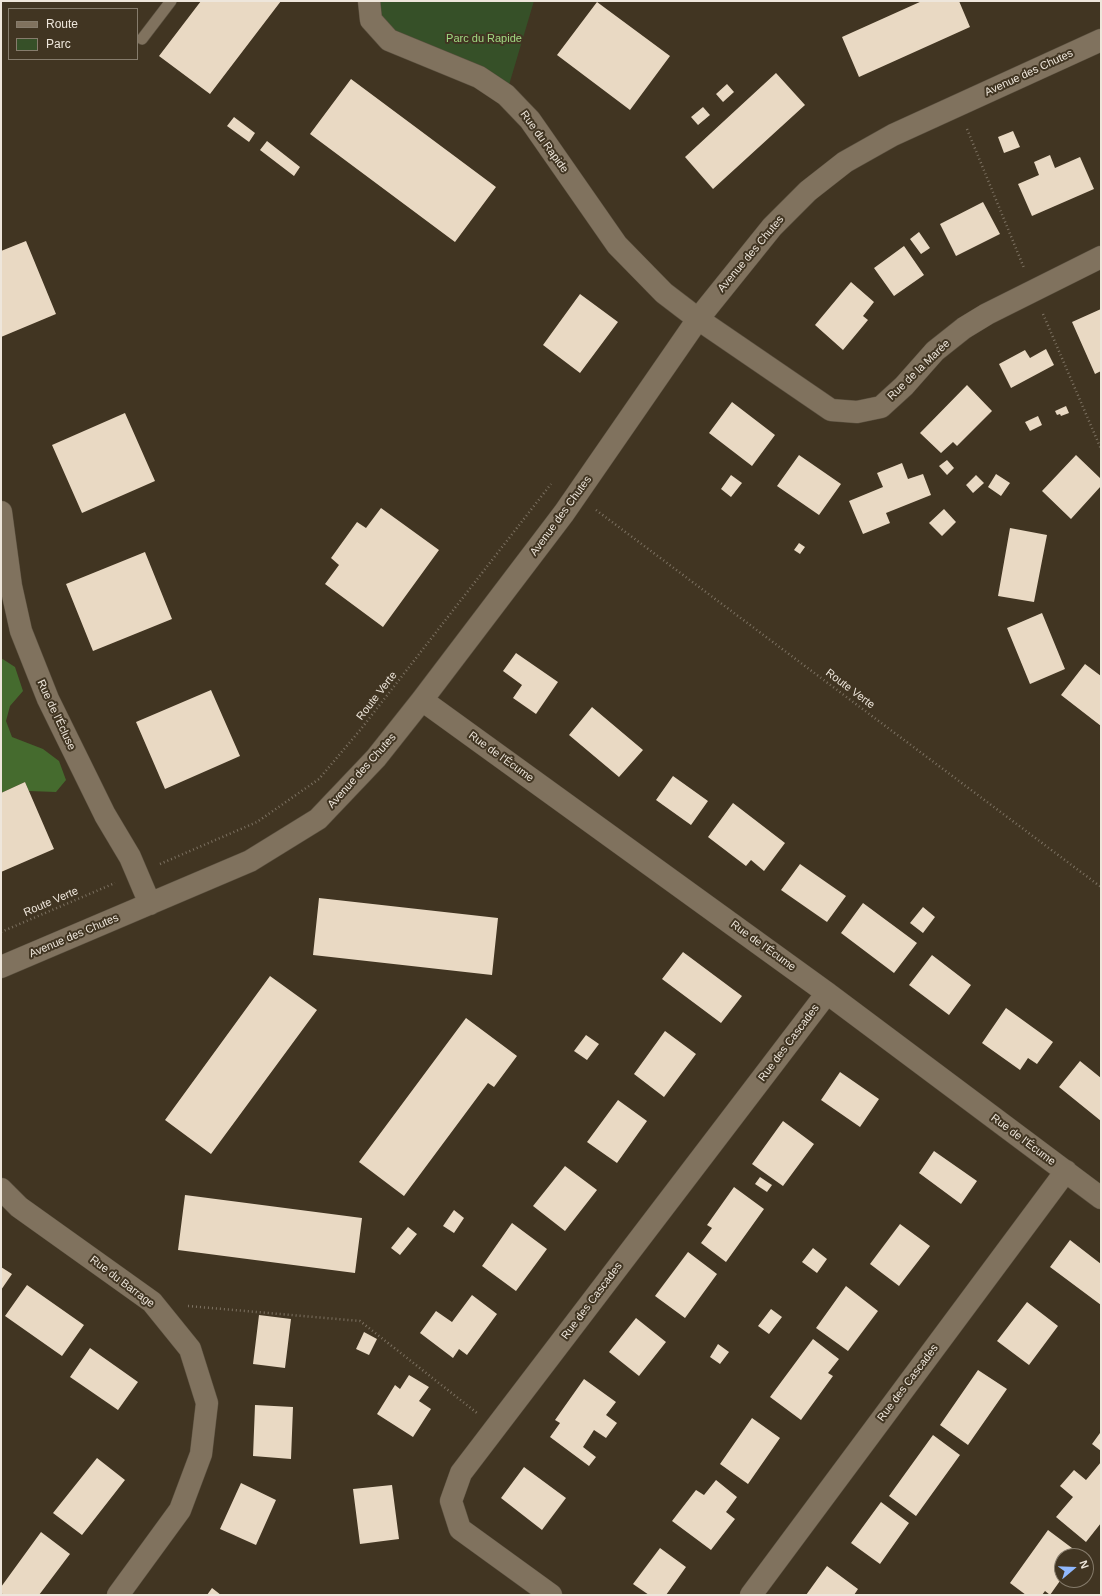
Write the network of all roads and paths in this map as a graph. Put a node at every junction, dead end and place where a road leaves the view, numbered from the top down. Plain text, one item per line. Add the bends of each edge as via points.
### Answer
1 (171, 1) edge
2 (369, 1) edge
3 (142, 40) dead end
4 (1101, 40) edge
5 (1101, 257) edge
6 (698, 319) junction
7 (555, 480) dead end
8 (595, 509) dead end
9 (1, 512) edge
10 (422, 700) junction
11 (163, 863) dead end
12 (108, 886) dead end
13 (1101, 887) edge
14 (150, 904) junction
15 (1, 932) edge
16 (1, 967) edge
17 (827, 993) junction
18 (1066, 1171) junction
19 (1, 1188) edge
20 (1101, 1198) edge
21 (152, 1302) junction
22 (496, 1428) junction
23 (118, 1595) edge
24 (551, 1595) edge
25 (751, 1595) edge

1 - 3 lane
2 - 6 street, Rue du Rapide via 371,20 389,40 479,77 506,95 530,120 617,245 664,293
4 - 6 street, Avenue des Chutes via 893,135 845,162 808,191 772,227
5 - 6 street, Rue de la Marée via 970,324 935,351 881,407 857,412 830,410
6 - 10 street, Avenue des Chutes via 564,513
7 - 11 path, Route Verte via 366,723 319,779 257,822
8 - 13 path, Route Verte
9 - 14 street, Rue de l'Écluse via 11,586 21,631 48,699 105,815 130,857
10 - 14 street, Avenue des Chutes via 376,758 318,819 250,861
10 - 17 street, Rue de l'Écume
12 - 15 path, Route Verte
14 - 16 street, Avenue des Chutes
17 - 18 street, Rue de l'Écume
17 - 22 street, Rue des Cascades
18 - 20 street, Rue de l'Écume
18 - 25 street, Rue des Cascades
19 - 21 street, Rue du Barrage via 19,1207
21 - 22 path via 360,1321
21 - 23 street, Rue du Barrage via 190,1349 207,1403 201,1454 180,1510
22 - 24 street, Rue des Cascades via 461,1473 451,1501 460,1529

